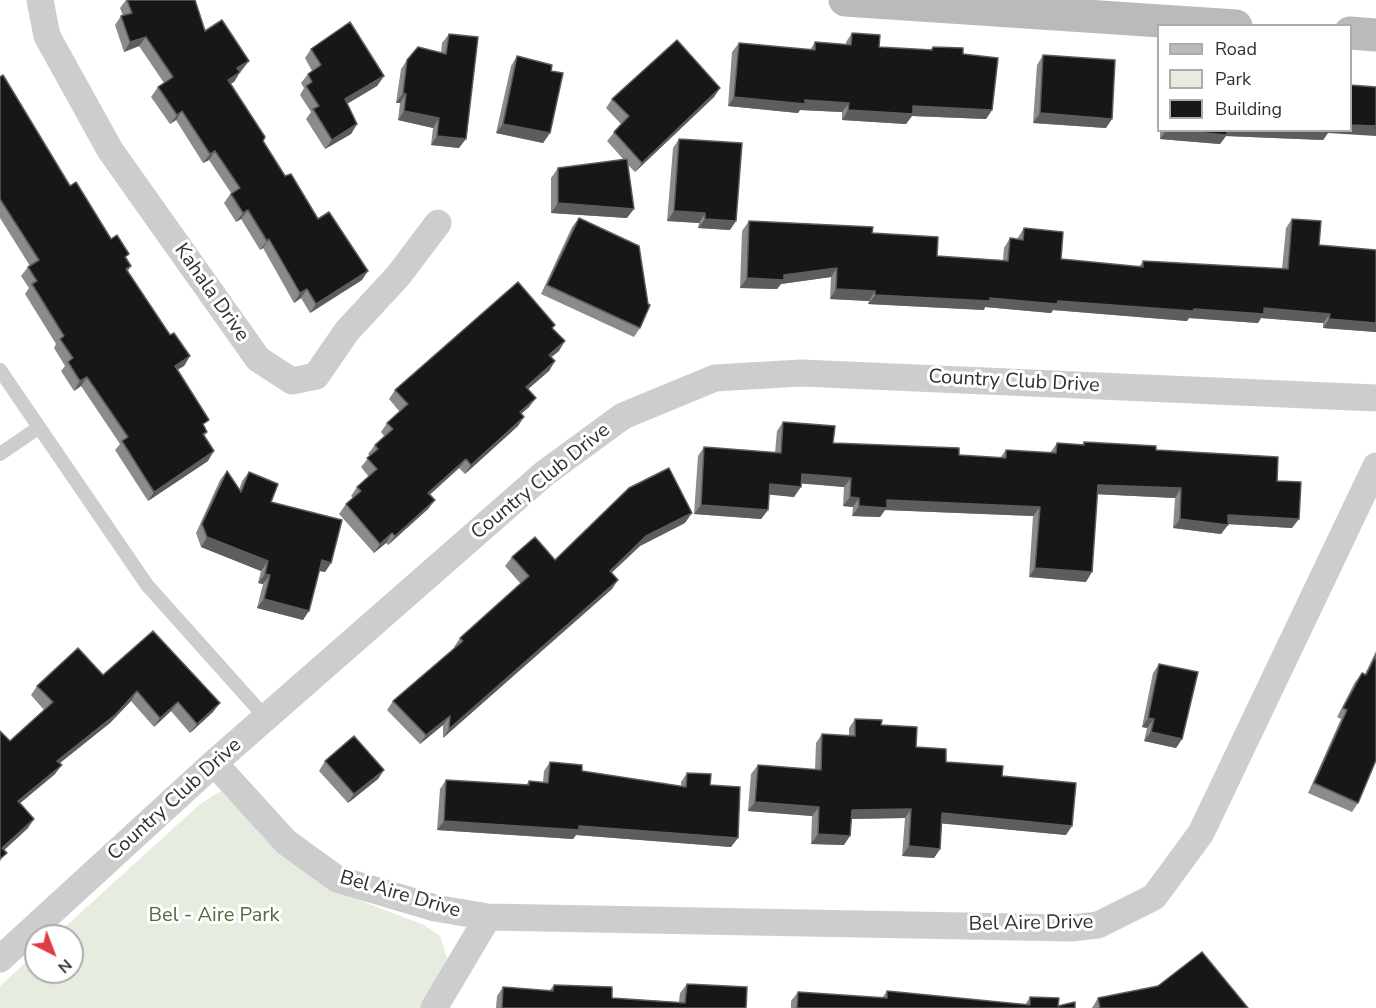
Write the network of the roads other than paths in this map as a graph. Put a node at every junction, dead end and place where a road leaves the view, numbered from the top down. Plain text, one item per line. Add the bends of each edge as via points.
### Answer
1 (40, 0) edge
2 (844, 0) edge
3 (853, 0) edge
4 (1207, 24) edge
5 (1352, 33) edge
6 (1376, 35) edge
7 (438, 223) dead end
8 (0, 370) edge
9 (1376, 398) edge
10 (38, 428) junction
11 (0, 454) edge
12 (1376, 466) edge
13 (266, 718) junction
14 (214, 764) junction
15 (488, 917) junction
16 (0, 959) edge
17 (434, 1008) edge

1 - 7 street, Kahala Drive via 47,36 110,150 258,360 292,381 316,376 347,331 398,276
2 - 3 main road
3 - 4 main road
5 - 6 main road
8 - 10 lane
9 - 13 street, Country Club Drive via 801,373 715,378 623,416 545,473
10 - 11 lane
10 - 13 lane via 147,585
12 - 15 street, Bel Aire Drive via 1201,833 1154,897 1098,926
13 - 14 street, Country Club Drive
14 - 15 street, Bel Aire Drive via 286,842 337,879 435,908
14 - 16 street, Country Club Drive
15 - 17 street, Bel Aire Drive

